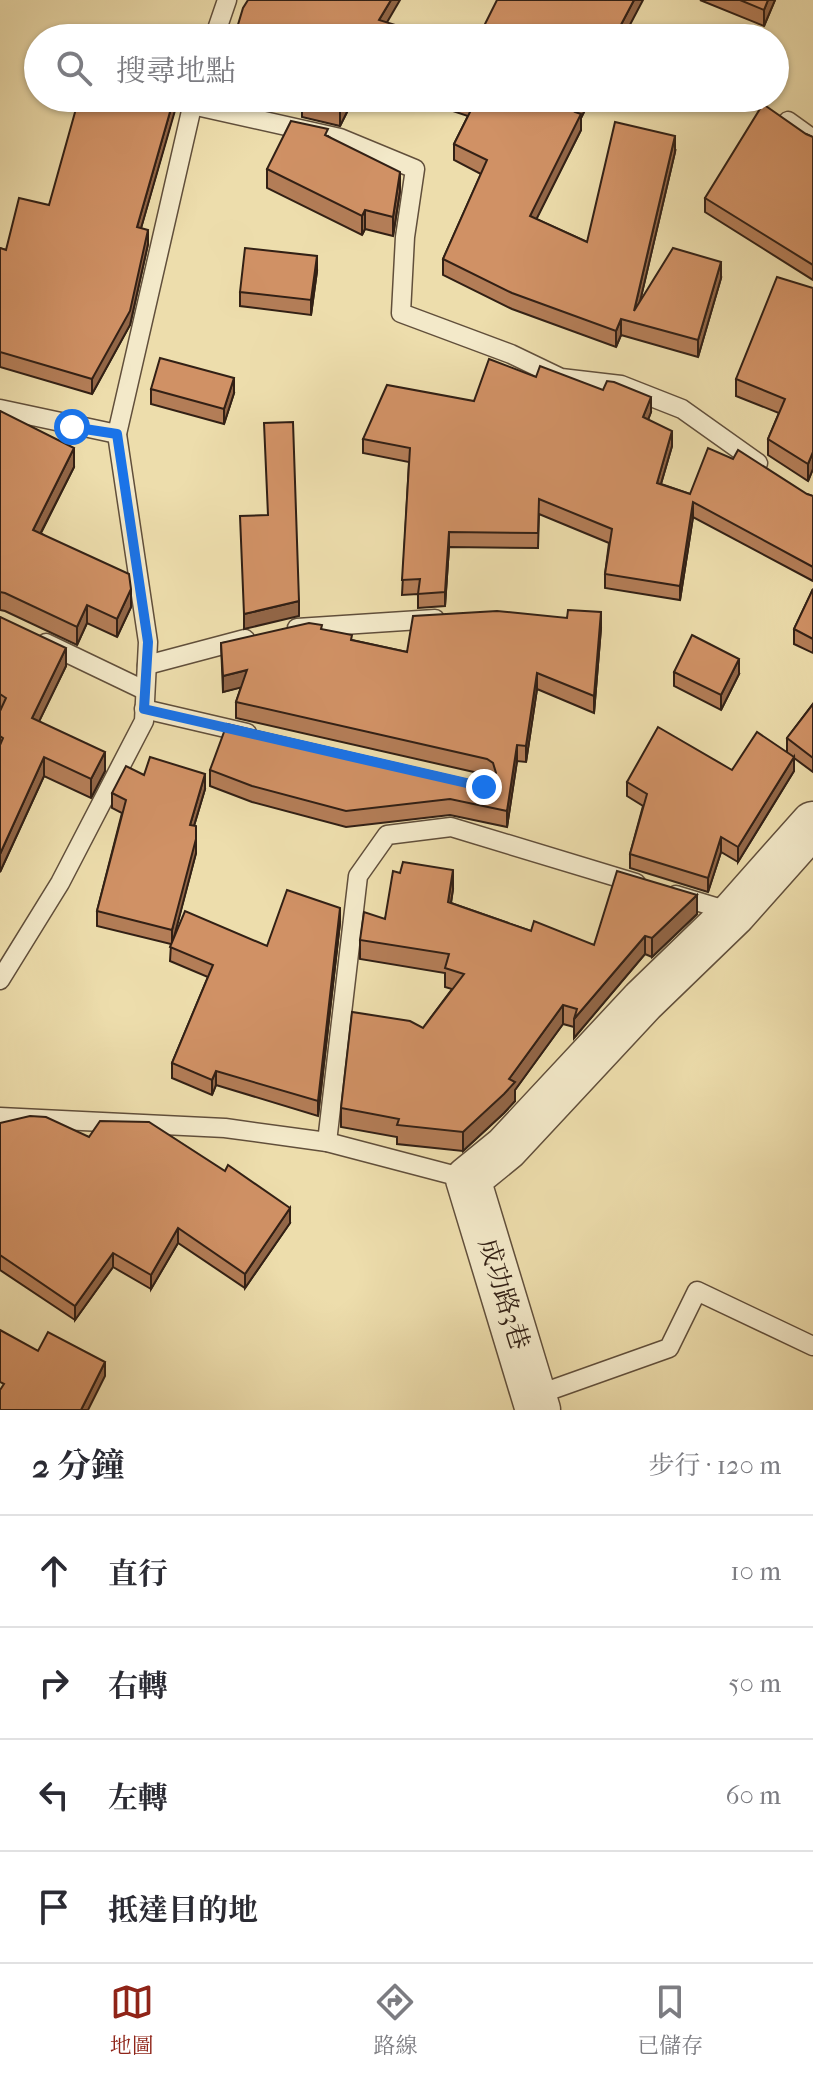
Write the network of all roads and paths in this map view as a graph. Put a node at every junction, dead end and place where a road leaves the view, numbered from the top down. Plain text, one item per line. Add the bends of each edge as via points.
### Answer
1 (227, 0) edge
2 (219, 24) edge
3 (190, 112) edge
4 (237, 112) edge
5 (788, 121) edge
6 (813, 139) edge
7 (0, 409) edge
8 (117, 434) junction
9 (778, 476) edge
10 (453, 618) edge
11 (29, 635) edge
12 (147, 665) junction
13 (144, 690) junction
14 (144, 709) junction
15 (268, 738) edge
16 (813, 824) edge
17 (734, 913) junction
18 (0, 980) edge
19 (0, 1117) edge
20 (327, 1142) junction
21 (468, 1179) junction
22 (813, 1346) edge
23 (536, 1403) edge

1 - 2 lane
3 - 8 lane
4 - 9 lane via 340,138 415,169 401,313 561,378 621,385 682,409
5 - 6 lane
7 - 8 lane
8 - 12 lane
10 - 12 lane via 276,632
11 - 13 lane
12 - 13 lane
13 - 14 lane
14 - 15 lane
14 - 18 lane via 144,721 60,883
16 - 17 street
17 - 20 lane via 451,827 387,835 358,876
17 - 21 street via 643,1001 506,1148
19 - 20 lane via 225,1128
20 - 21 lane
21 - 23 street, 成功路3巷
22 - 23 lane via 697,1291 669,1348

